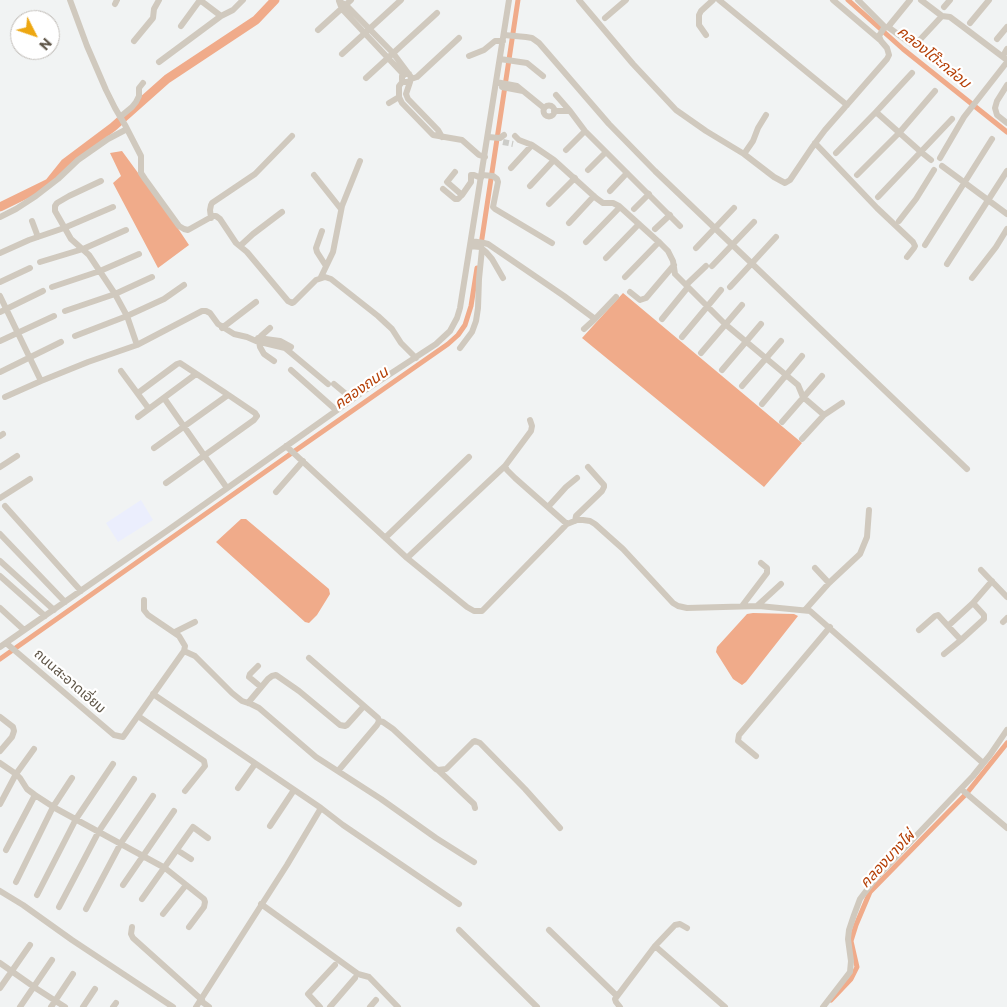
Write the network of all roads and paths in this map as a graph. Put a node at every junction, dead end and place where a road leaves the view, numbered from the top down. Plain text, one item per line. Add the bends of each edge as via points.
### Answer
1 (70, 0) edge
2 (159, 0) edge
3 (200, 0) edge
4 (242, 0) edge
5 (402, 0) edge
6 (509, 0) edge
7 (580, 0) edge
8 (626, 0) edge
9 (713, 0) edge
10 (719, 0) edge
11 (833, 0) edge
12 (858, 0) edge
13 (910, 0) edge
14 (921, 0) edge
15 (950, 0) edge
16 (988, 0) edge
17 (343, 3) edge
18 (944, 7) dead end
19 (437, 13) dead end
20 (221, 16) junction
21 (942, 16) junction
22 (605, 18) dead end
23 (970, 22) dead end
24 (181, 26) dead end
25 (1007, 27) edge
26 (318, 30) dead end
27 (883, 31) junction
28 (367, 32) junction
29 (706, 35) dead end
30 (505, 37) junction
31 (459, 38) dead end
32 (997, 39) dead end
33 (134, 41) dead end
34 (1007, 49) edge
35 (342, 54) dead end
36 (390, 56) junction
37 (469, 56) dead end
38 (502, 59) junction
39 (1006, 59) edge
40 (159, 62) dead end
41 (912, 73) dead end
42 (543, 76) dead end
43 (366, 78) dead end
44 (407, 78) junction
45 (143, 83) dead end
46 (498, 85) junction
47 (1007, 85) edge
48 (936, 91) dead end
49 (556, 95) dead end
50 (399, 97) junction
51 (389, 103) dead end
52 (847, 106) junction
53 (570, 111) junction
54 (876, 112) junction
55 (766, 115) dead end
56 (952, 119) dead end
57 (124, 122) junction
58 (1007, 124) edge
59 (585, 131) junction
60 (899, 132) junction
61 (292, 136) dead end
62 (442, 137) junction
63 (490, 137) junction
64 (502, 138) tunnel mouth
65 (992, 139) dead end
66 (515, 140) tunnel mouth
67 (815, 143) junction
68 (532, 145) junction
69 (566, 150) dead end
70 (606, 152) junction
71 (836, 152) dead end
72 (921, 152) junction
73 (744, 154) junction
74 (485, 157) junction
75 (940, 158) junction
76 (554, 160) junction
77 (931, 160) junction
78 (360, 162) dead end
79 (942, 166) junction
80 (511, 168) dead end
81 (588, 170) dead end
82 (934, 170) junction
83 (1007, 171) edge
84 (455, 172) dead end
85 (627, 173) junction
86 (314, 175) dead end
87 (856, 175) dead end
88 (483, 176) junction
89 (575, 178) junction
90 (101, 182) dead end
91 (964, 182) junction
92 (530, 186) dead end
93 (443, 189) dead end
94 (610, 191) dead end
95 (649, 194) junction
96 (462, 195) junction
97 (594, 196) junction
98 (878, 197) dead end
99 (989, 200) junction
100 (549, 204) dead end
101 (113, 207) dead end
102 (620, 207) junction
103 (734, 208) dead end
104 (342, 209) junction
105 (634, 209) dead end
106 (282, 212) dead end
107 (1007, 214) edge
108 (670, 215) junction
109 (0, 217) edge
110 (211, 218) junction
111 (32, 220) dead end
112 (754, 222) dead end
113 (899, 222) dead end
114 (569, 223) dead end
115 (639, 224) junction
116 (680, 226) dead end
117 (64, 228) junction
118 (715, 228) junction
119 (655, 229) dead end
120 (1007, 229) edge
121 (126, 230) dead end
122 (322, 231) dead end
123 (38, 237) junction
124 (776, 237) dead end
125 (586, 242) dead end
126 (659, 242) junction
127 (552, 243) dead end
128 (476, 245) junction
129 (732, 245) junction
130 (924, 245) dead end
131 (240, 246) junction
132 (696, 248) dead end
133 (83, 249) junction
134 (0, 253) edge
135 (140, 254) dead end
136 (907, 257) dead end
137 (606, 258) dead end
138 (40, 262) dead end
139 (752, 264) junction
140 (947, 264) dead end
141 (326, 266) junction
142 (674, 266) junction
143 (30, 268) dead end
144 (100, 271) junction
145 (625, 276) dead end
146 (321, 277) junction
147 (152, 278) dead end
148 (503, 278) dead end
149 (972, 278) dead end
150 (0, 282) edge
151 (184, 285) dead end
152 (687, 286) junction
153 (52, 287) dead end
154 (730, 287) dead end
155 (721, 290) dead end
156 (43, 291) dead end
157 (630, 292) dead end
158 (115, 294) junction
159 (0, 296) edge
160 (616, 297) dead end
161 (256, 302) dead end
162 (742, 305) dead end
163 (706, 306) junction
164 (3, 310) edge
165 (65, 310) dead end
166 (54, 316) dead end
167 (127, 316) junction
168 (594, 319) junction
169 (662, 319) dead end
170 (726, 324) junction
171 (761, 324) dead end
172 (222, 328) junction
173 (270, 328) dead end
174 (584, 329) dead end
175 (18, 332) junction
176 (75, 336) dead end
177 (682, 337) dead end
178 (260, 340) junction
179 (746, 341) junction
180 (781, 341) dead end
181 (0, 342) edge
182 (61, 342) dead end
183 (137, 345) junction
184 (460, 348) dead end
185 (701, 353) dead end
186 (802, 356) dead end
187 (30, 358) junction
188 (416, 358) junction
189 (766, 358) junction
190 (274, 361) dead end
191 (291, 370) dead end
192 (722, 370) dead end
193 (121, 371) dead end
194 (0, 372) edge
195 (196, 374) junction
196 (786, 375) junction
197 (822, 376) dead end
198 (41, 380) junction
199 (742, 386) dead end
200 (138, 393) junction
201 (228, 395) junction
202 (5, 397) dead end
203 (803, 397) junction
204 (164, 398) junction
205 (350, 400) junction
206 (842, 403) dead end
207 (762, 404) dead end
208 (149, 409) junction
209 (336, 410) junction
210 (824, 415) junction
211 (138, 417) dead end
212 (530, 420) dead end
213 (782, 422) dead end
214 (184, 427) junction
215 (802, 439) dead end
216 (154, 448) dead end
217 (288, 448) junction
218 (17, 456) dead end
219 (204, 456) junction
220 (469, 457) dead end
221 (300, 459) junction
222 (505, 466) junction
223 (0, 467) edge
224 (588, 467) dead end
225 (967, 469) dead end
226 (577, 478) dead end
227 (30, 479) dead end
228 (166, 483) dead end
229 (227, 488) junction
230 (276, 492) dead end
231 (0, 498) edge
232 (5, 506) dead end
233 (548, 507) junction
234 (869, 510) dead end
235 (575, 521) junction
236 (567, 524) junction
237 (0, 534) edge
238 (385, 538) junction
239 (407, 558) junction
240 (0, 561) edge
241 (761, 563) dead end
242 (0, 567) edge
243 (815, 568) dead end
244 (981, 570) dead end
245 (0, 576) edge
246 (992, 581) junction
247 (829, 582) junction
248 (781, 584) dead end
249 (81, 591) junction
250 (1007, 597) edge
251 (144, 600) dead end
252 (65, 602) junction
253 (973, 603) junction
254 (742, 606) junction
255 (756, 606) junction
256 (0, 608) edge
257 (804, 610) junction
258 (50, 613) junction
259 (195, 622) dead end
260 (948, 626) junction
261 (830, 627) junction
262 (24, 630) junction
263 (919, 630) dead end
264 (175, 632) junction
265 (961, 640) junction
266 (5, 645) edge
267 (184, 651) junction
268 (944, 654) dead end
269 (309, 658) dead end
270 (258, 666) dead end
271 (261, 687) junction
272 (153, 694) junction
273 (248, 703) junction
274 (364, 706) junction
275 (138, 716) junction
276 (0, 717) edge
277 (379, 721) junction
278 (1007, 730) edge
279 (34, 749) dead end
280 (0, 752) edge
281 (756, 756) dead end
282 (0, 763) edge
283 (983, 763) junction
284 (113, 764) dead end
285 (255, 764) junction
286 (438, 770) junction
287 (338, 771) junction
288 (16, 774) junction
289 (72, 778) dead end
290 (134, 779) dead end
291 (238, 788) dead end
292 (294, 790) junction
293 (962, 790) junction
294 (185, 791) dead end
295 (35, 795) junction
296 (153, 796) dead end
297 (0, 804) edge
298 (53, 807) junction
299 (321, 808) junction
300 (475, 808) dead end
301 (174, 811) dead end
302 (76, 819) junction
303 (270, 826) dead end
304 (560, 828) dead end
305 (1007, 828) edge
306 (99, 831) junction
307 (208, 838) dead end
308 (121, 843) junction
309 (6, 850) dead end
310 (177, 850) junction
311 (143, 856) junction
312 (191, 860) dead end
313 (474, 862) dead end
314 (164, 868) junction
315 (16, 882) dead end
316 (123, 885) dead end
317 (186, 885) junction
318 (0, 891) edge
319 (38, 895) dead end
320 (142, 899) dead end
321 (261, 904) junction
322 (459, 904) dead end
323 (59, 907) dead end
324 (86, 908) dead end
325 (163, 914) dead end
326 (189, 927) dead end
327 (132, 928) dead end
328 (688, 928) dead end
329 (459, 930) dead end
330 (549, 930) dead end
331 (30, 945) dead end
332 (655, 946) junction
333 (52, 960) dead end
334 (0, 962) edge
335 (335, 965) dead end
336 (12, 971) junction
337 (73, 974) dead end
338 (355, 978) dead end
339 (34, 987) junction
340 (0, 988) edge
341 (95, 990) dead end
342 (617, 996) junction
343 (376, 1000) dead end
344 (56, 1001) junction
345 (201, 1001) junction
346 (20, 1007) edge
347 (51, 1007) edge
348 (65, 1007) edge
349 (83, 1007) edge
350 (173, 1007) edge
351 (196, 1007) edge
352 (209, 1007) edge
353 (320, 1007) edge
354 (330, 1007) edge
355 (370, 1007) edge
356 (398, 1007) edge
357 (537, 1007) edge
358 (620, 1007) edge
359 (725, 1007) edge
360 (823, 1007) edge

1 - 57 street via 98,72
2 - 33 street via 153,17
3 - 20 street
3 - 24 street
4 - 20 street
5 - 28 street
6 - 30 street
7 - 73 street via 676,110
8 - 22 street
9 - 29 street via 699,15
10 - 52 street
11 - 27 street
12 - 27 street
13 - 27 street
14 - 21 street
15 - 18 street
16 - 23 street
17 - 26 street
17 - 28 street
19 - 36 street
20 - 40 street
21 - 27 street via 913,45
21 - 39 street via 950,18
25 - 32 street
27 - 52 street via 887,59
28 - 35 street
28 - 36 street
30 - 37 street
30 - 38 street
30 - 118 street via 532,38 539,42 609,124
31 - 44 street via 417,77
34 - 39 street
36 - 43 street
36 - 44 street
38 - 42 street via 527,63
38 - 46 street
39 - 75 street via 964,117
41 - 54 street
44 - 50 street via 400,86
44 - 62 street via 408,99
45 - 57 street
46 - 53 street via 523,91 544,108 550,105 554,110
46 - 63 street
47 - 58 street via 995,108
48 - 60 street
49 - 53 street
50 - 51 street
50 - 62 street via 433,135
52 - 67 street
53 - 59 street
54 - 60 street
54 - 71 street
55 - 73 street
56 - 72 street
57 - 109 street via 108,139 36,196
57 - 110 street via 141,156 141,173 180,226 188,230
59 - 69 street
59 - 70 street
60 - 72 street
60 - 87 street
61 - 110 street via 255,174 212,203
62 - 74 street via 462,140 478,155
63 - 64 street
63 - 74 street
65 - 91 street
66 - 68 street
67 - 73 street via 785,184
67 - 136 street via 913,242 915,246
68 - 76 street
68 - 80 street
70 - 81 street
70 - 85 street
72 - 77 street
72 - 98 street
74 - 88 street
75 - 77 street
75 - 79 street
76 - 89 street
76 - 92 street
77 - 82 street
78 - 104 street
79 - 82 street
79 - 91 street
82 - 113 street
83 - 99 street
84 - 96 street via 447,182
85 - 94 street
85 - 95 street
86 - 104 street
88 - 96 street via 471,175 471,182
88 - 127 street via 497,179 495,209
88 - 128 street
89 - 97 street
89 - 100 street
90 - 117 street via 57,203 55,211
91 - 99 street
91 - 130 street
93 - 96 street via 455,199
95 - 105 street
95 - 108 street
97 - 102 street via 603,203
97 - 114 street
99 - 107 street
99 - 140 street
101 - 117 street
102 - 115 street
102 - 125 street
103 - 118 street
104 - 141 street via 334,252
106 - 131 street
108 - 116 street
108 - 119 street
110 - 131 street via 216,216 220,219
111 - 123 street
112 - 129 street
115 - 126 street
115 - 137 street
117 - 123 street
117 - 133 street
118 - 129 street
118 - 132 street
120 - 149 street
121 - 133 street
122 - 141 street via 316,248
123 - 134 street
124 - 139 street
126 - 142 street via 668,251
126 - 145 street
128 - 148 street via 492,259
128 - 168 street via 517,263
128 - 184 street via 479,279 476,322
128 - 188 street via 460,308 450,331
129 - 139 street
129 - 152 street
131 - 146 street via 292,303
133 - 138 street
133 - 144 street
135 - 144 street
139 - 154 street
139 - 225 street
141 - 146 street
142 - 152 street via 676,274
142 - 157 street via 646,298 640,300
143 - 150 street
144 - 153 street
144 - 158 street
146 - 188 street via 331,279 378,316
147 - 158 street
151 - 167 street via 164,300
152 - 163 street
152 - 169 street
155 - 163 street
156 - 164 street
158 - 165 street
158 - 167 street
159 - 164 street
160 - 168 street
161 - 172 street
162 - 170 street
163 - 170 street
163 - 177 street
164 - 175 street
166 - 175 street
167 - 176 street
167 - 183 street
168 - 174 street
170 - 179 street
170 - 185 street
171 - 179 street
172 - 178 street
172 - 183 street via 210,313 202,311
173 - 178 street
175 - 181 street
175 - 187 street
178 - 190 street via 262,352
178 - 205 street via 285,348
179 - 189 street
179 - 192 street
180 - 189 street
182 - 187 street
183 - 198 street
186 - 196 street
187 - 194 street
187 - 198 street
188 - 205 street
189 - 196 street
189 - 199 street
191 - 209 street
193 - 200 street
195 - 200 street via 180,363
195 - 201 street
195 - 204 street
196 - 203 street via 798,385
196 - 207 street
197 - 203 street
198 - 202 street
200 - 208 street
201 - 214 street
201 - 219 street via 257,416
203 - 210 street
203 - 213 street
204 - 208 street
204 - 214 street
205 - 209 street
206 - 210 street
208 - 211 street
209 - 217 street
210 - 215 street
212 - 222 street via 530,432
214 - 216 street
214 - 219 street
217 - 221 street
217 - 229 street
218 - 223 street
219 - 228 street
219 - 229 street
220 - 238 street
221 - 230 street
221 - 238 street
222 - 233 street
222 - 239 street
224 - 235 street via 604,487
226 - 233 street
227 - 231 street
229 - 249 street
232 - 249 street
233 - 236 street
234 - 247 street via 863,549
235 - 236 street
235 - 254 street via 595,524 678,606
236 - 239 street via 482,611 467,607
237 - 252 street
238 - 239 street
240 - 258 street
241 - 254 street via 768,568 767,573
242 - 258 street
243 - 247 street
244 - 246 street
245 - 258 street
246 - 250 street
246 - 253 street
247 - 257 street
248 - 255 street
249 - 252 street
251 - 264 street via 144,610 148,615
252 - 258 street
253 - 260 street
253 - 265 street via 984,615 984,620
254 - 255 street
255 - 257 street
256 - 262 street
257 - 261 street
258 - 262 street
259 - 264 street
260 - 263 street via 938,615
260 - 265 street
261 - 281 street via 739,735 738,740
261 - 283 street
262 - 266 street
264 - 267 street via 185,646
265 - 268 street
266 - 275 street, ถนนสะอาดเอี่ยม via 114,735 123,737
267 - 272 street
267 - 273 street via 195,656 232,693
269 - 274 street
270 - 271 street via 250,677
271 - 273 street
271 - 274 street via 276,676 344,726
272 - 275 street
272 - 285 street
273 - 287 street via 259,708 316,757
274 - 277 street
275 - 294 street via 204,762 205,766
276 - 280 street via 14,731
277 - 286 street via 393,729
277 - 287 street
278 - 283 street
279 - 288 street
282 - 288 street
283 - 293 street
284 - 302 street
285 - 291 street
285 - 292 street
286 - 300 street
286 - 304 street via 446,769 473,742 480,743
287 - 313 street
288 - 295 street
288 - 297 street
289 - 298 street
290 - 306 street
292 - 299 street
292 - 303 street
293 - 305 street
293 - 360 street via 876,878 860,900 849,930 850,972
295 - 298 street
295 - 309 street
296 - 308 street
298 - 302 street
298 - 315 street
299 - 321 street
299 - 322 street
301 - 311 street
302 - 306 street
302 - 319 street
306 - 308 street
306 - 323 street
307 - 310 street via 193,827
308 - 311 street
308 - 324 street
310 - 312 street
310 - 314 street
311 - 314 street
311 - 316 street
314 - 317 street
314 - 320 street
317 - 325 street
317 - 326 street via 205,902
318 - 350 street
321 - 345 street
321 - 356 street via 358,974 369,977
327 - 345 street via 133,938
328 - 332 street via 675,925
329 - 357 street
330 - 342 street
331 - 336 street
332 - 342 street
332 - 359 street
333 - 339 street
334 - 336 street
335 - 353 street via 308,994
336 - 339 street
336 - 340 street
337 - 344 street
338 - 354 street
339 - 344 street
339 - 346 street
341 - 349 street
342 - 358 street via 615,1000
343 - 355 street
344 - 347 street
344 - 348 street
345 - 351 street
345 - 352 street

